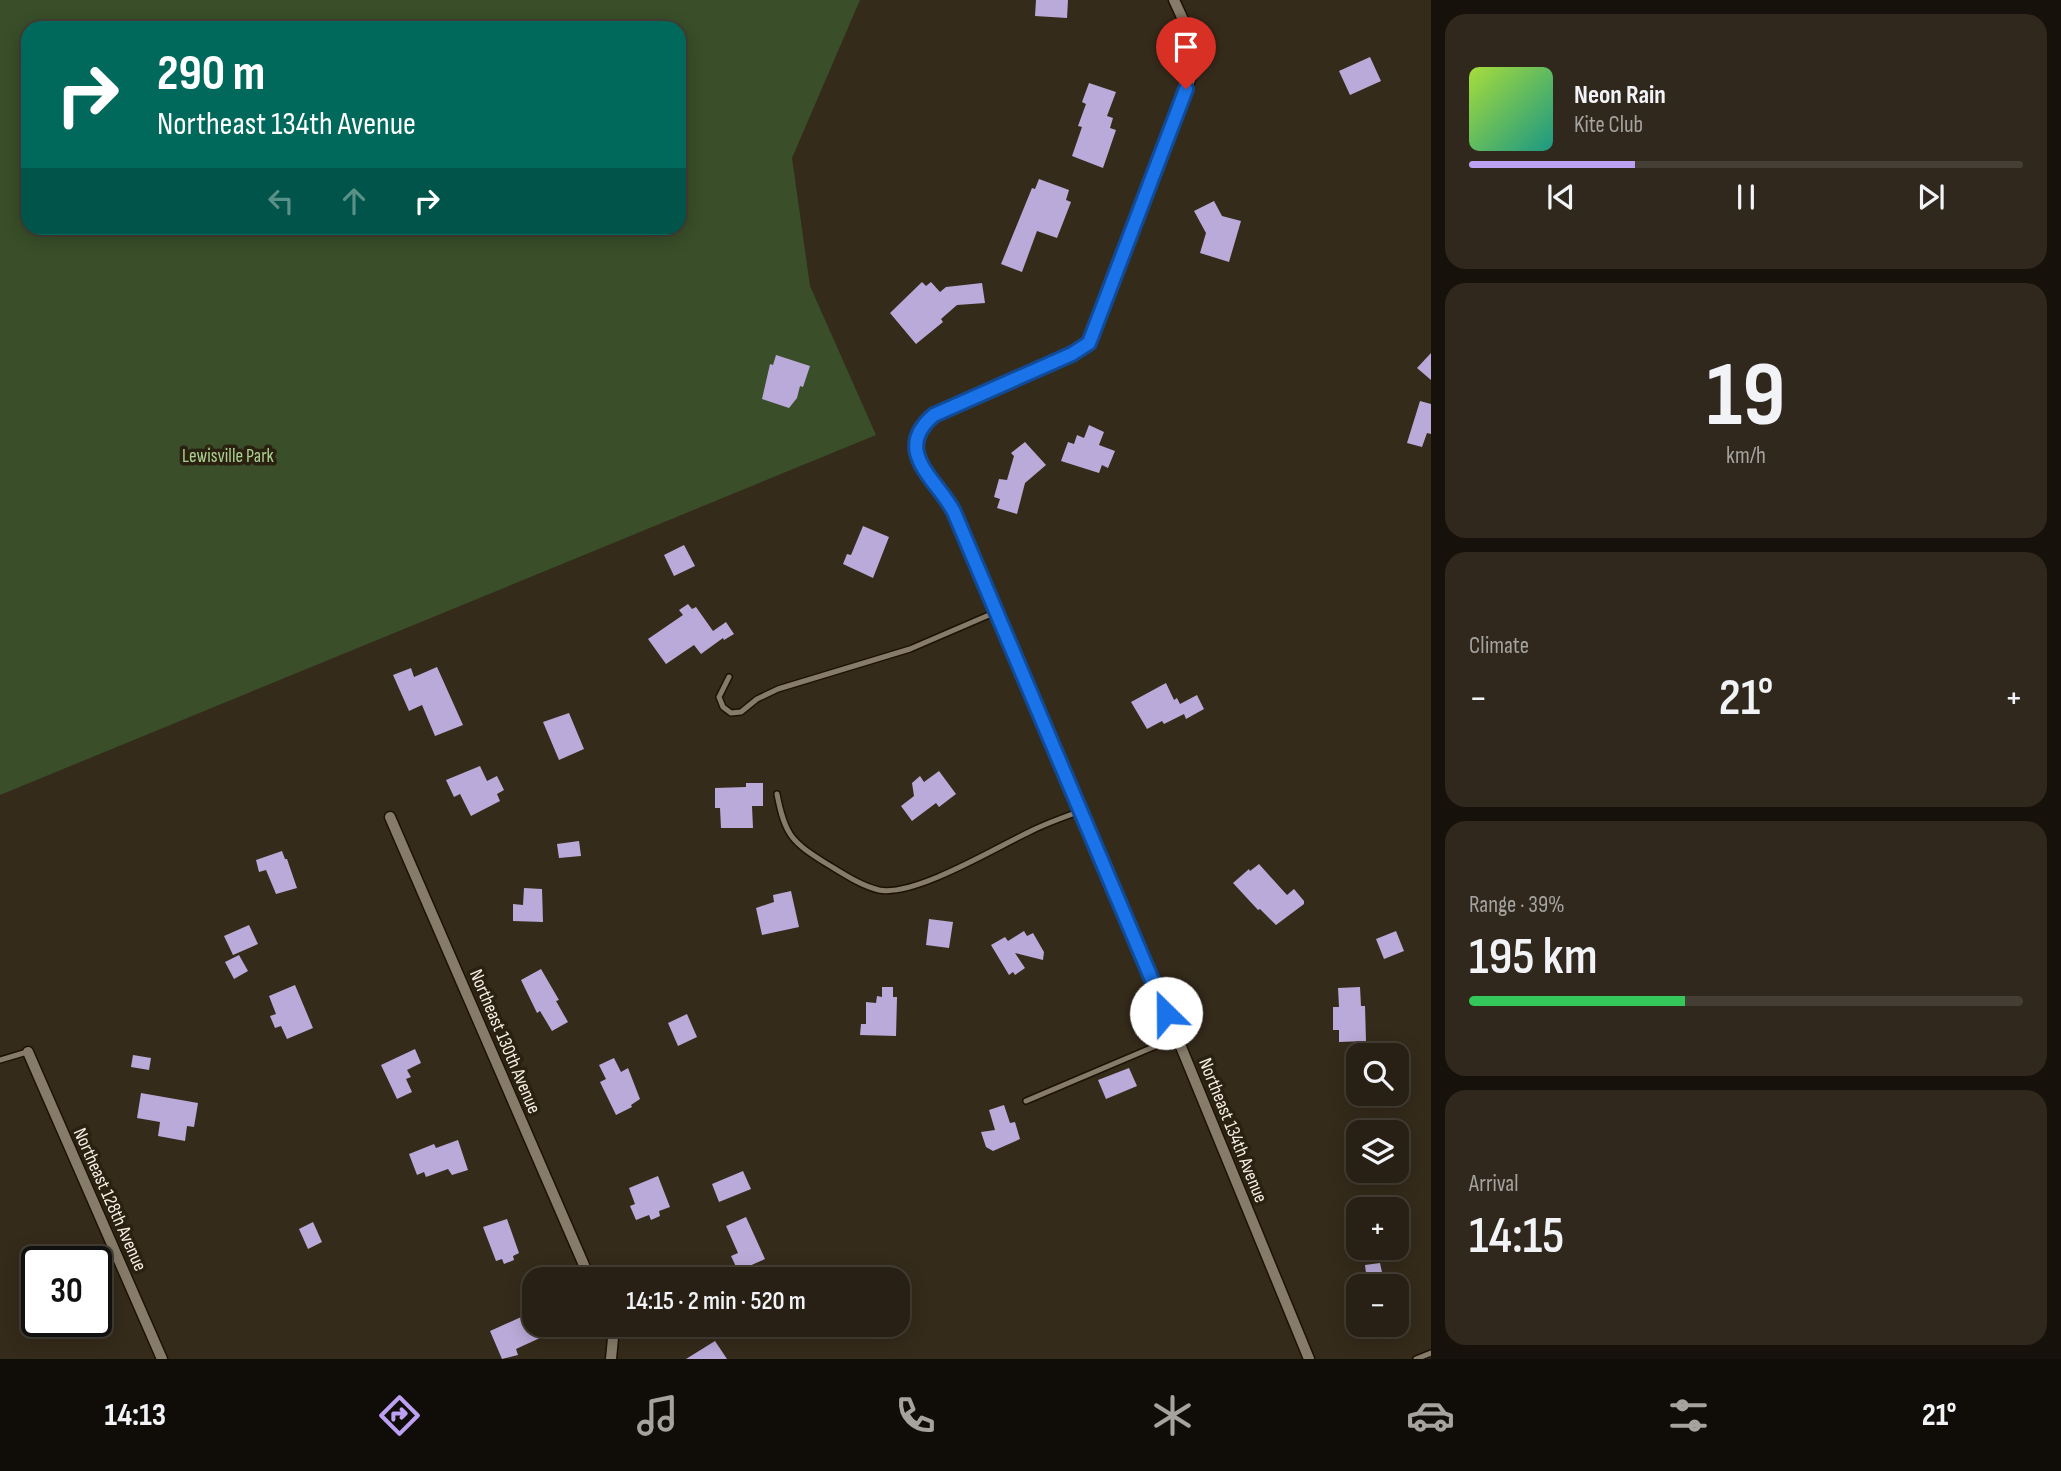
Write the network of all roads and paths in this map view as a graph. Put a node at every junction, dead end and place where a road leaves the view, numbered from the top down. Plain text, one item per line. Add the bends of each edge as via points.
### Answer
1 (1174, 0) edge
2 (996, 612) junction
3 (729, 677) dead end
4 (777, 794) dead end
5 (1081, 811) junction
6 (390, 817) dead end
7 (1177, 1037) junction
8 (28, 1052) joint
9 (0, 1060) edge
10 (1026, 1101) dead end
11 (585, 1267) edge
12 (613, 1337) edge
13 (1431, 1353) edge
14 (162, 1359) edge
15 (611, 1359) edge
16 (1309, 1359) edge
17 (1416, 1359) edge

1 - 2 street, Northeast 134th Avenue via 1197,50 1196,64 1089,343 934,415 917,440 921,468 951,506
2 - 3 lane via 910,649 778,689 741,712 731,713 719,697
2 - 5 street, Northeast 134th Avenue
4 - 5 lane via 782,823 797,845 846,876 879,890 901,890 963,867
5 - 7 street, Northeast 134th Avenue
6 - 11 street, Northeast 130th Avenue
7 - 10 lane
7 - 16 street, Northeast 134th Avenue
8 - 9 lane
8 - 14 street, Northeast 128th Avenue
12 - 15 street
13 - 17 lane

